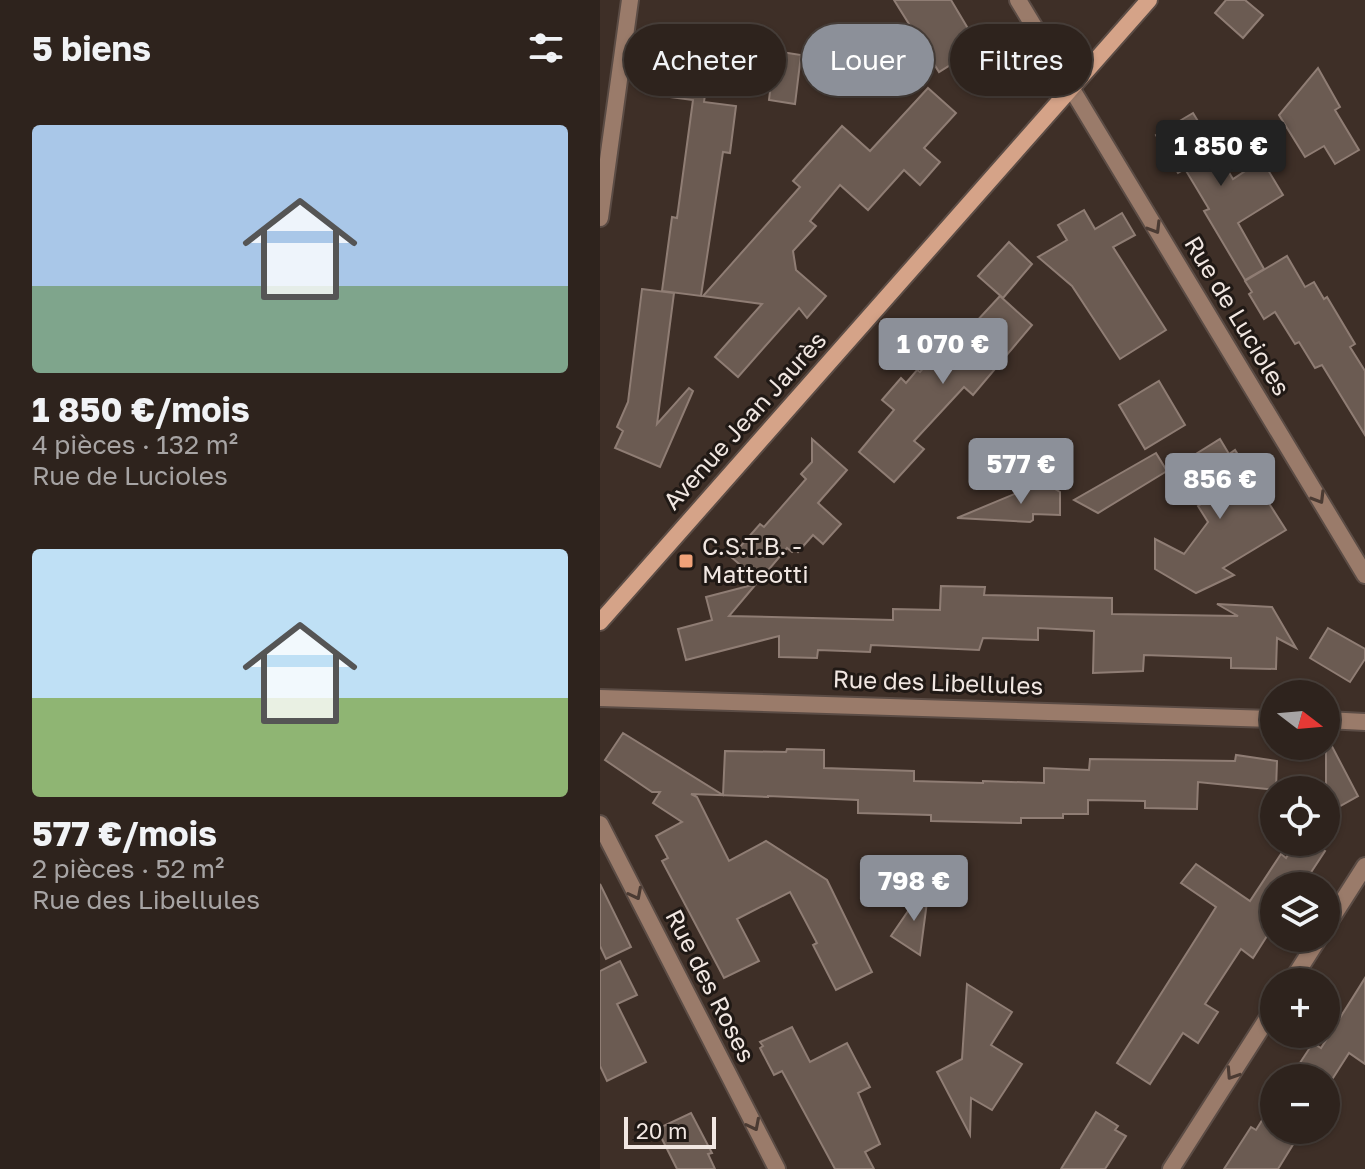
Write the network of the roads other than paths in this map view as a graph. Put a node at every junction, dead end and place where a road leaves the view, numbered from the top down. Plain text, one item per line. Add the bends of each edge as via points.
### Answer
1 (630, 0) edge
2 (1018, 0) edge
3 (1149, 0) edge
4 (1032, 24) edge
5 (1092, 65) edge
6 (1065, 96) edge
7 (1075, 96) edge
8 (600, 218) edge
9 (1365, 575) edge
10 (600, 622) edge
11 (600, 698) edge
12 (1260, 719) edge
13 (1340, 721) edge
14 (1365, 722) edge
15 (600, 824) edge
16 (1365, 866) edge
17 (1340, 905) edge
18 (1260, 1030) edge
19 (777, 1169) edge
20 (1171, 1169) edge

1 - 8 street
2 - 4 street, Rue de Lucioles
3 - 5 main road, Avenue Jean Jaurès
6 - 10 main road, Avenue Jean Jaurès
7 -> 9 street, Rue de Lucioles
11 - 12 street, Rue des Libellules
13 - 14 street
15 -> 19 street, Rue des Roses
16 - 17 street
18 -> 20 street

